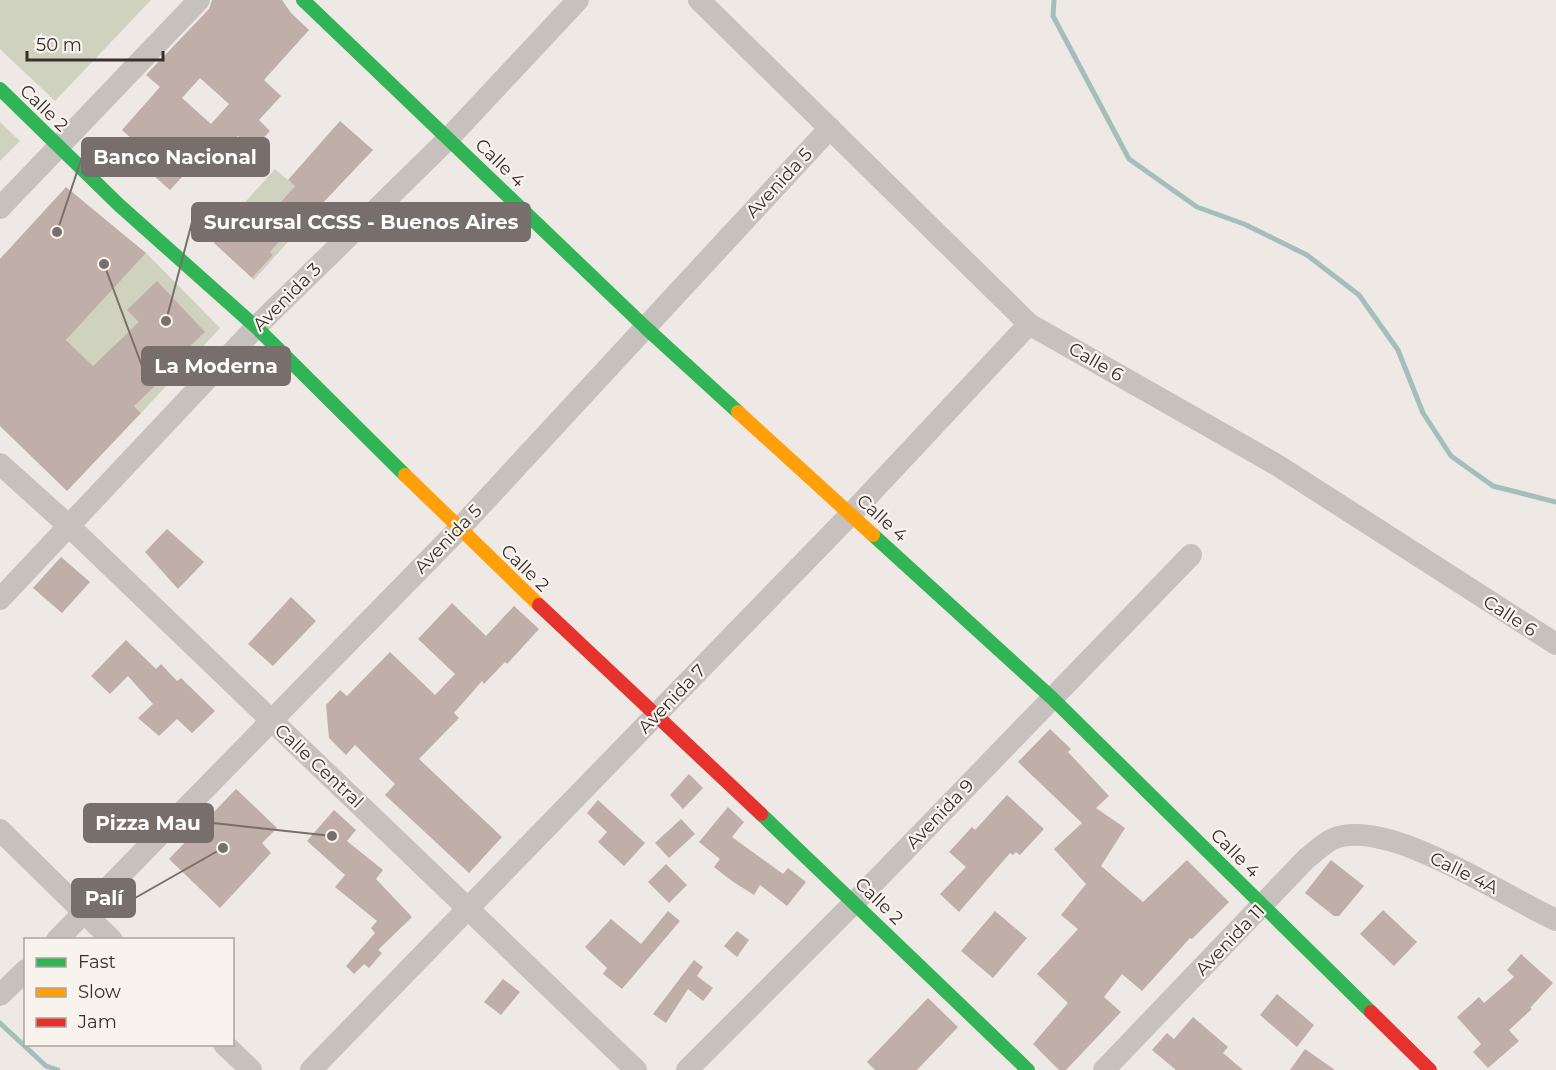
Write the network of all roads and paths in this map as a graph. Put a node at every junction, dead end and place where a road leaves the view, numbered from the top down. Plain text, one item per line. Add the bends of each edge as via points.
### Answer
1 (199, 0) edge
2 (303, 0) edge
3 (578, 0) edge
4 (699, 0) edge
5 (0, 89) edge
6 (830, 128) junction
7 (448, 139) junction
8 (58, 147) junction
9 (0, 208) edge
10 (1029, 324) junction
11 (256, 327) junction
12 (646, 328) junction
13 (0, 464) edge
14 (850, 514) junction
15 (69, 526) junction
16 (459, 529) junction
17 (1191, 555) dead end
18 (0, 599) edge
19 (1556, 644) edge
20 (1052, 698) junction
21 (655, 716) junction
22 (271, 721) junction
23 (0, 830) edge
24 (1368, 834) joint
25 (855, 902) junction
26 (1263, 907) junction
27 (469, 908) junction
28 (84, 913) junction
29 (1556, 920) edge
30 (58, 938) edge
31 (111, 938) edge
32 (21, 974) edge
33 (0, 995) edge
34 (226, 1046) edge
35 (251, 1070) edge
36 (312, 1070) edge
37 (636, 1070) edge
38 (687, 1070) edge
39 (1028, 1070) edge
40 (1104, 1070) edge
41 (1430, 1070) edge

1 - 8 street
2 - 7 street, Calle 4
3 - 7 street, Avenida 3
4 - 6 street, Calle 6
5 - 8 street, Calle 2
6 - 10 street, Calle 6
6 - 12 street, Avenida 5
7 - 11 street, Avenida 3
7 - 12 street, Calle 4
8 - 9 street
8 - 11 street, Calle 2
10 - 14 street, Avenida 7
10 - 19 street, Calle 6 via 1277,465
11 - 15 street, Avenida 3
11 - 16 street, Calle 2
12 - 14 street, Calle 4
12 - 16 street, Avenida 5
13 - 15 street, Calle Central
14 - 20 street, Calle 4
14 - 21 street, Avenida 7
15 - 18 street, Avenida 3
15 - 22 street, Calle Central
16 - 21 street, Calle 2
16 - 22 street, Avenida 5
17 - 20 street, Avenida 9
20 - 25 street, Avenida 9
20 - 26 street, Calle 4
21 - 25 street, Calle 2
21 - 27 street, Avenida 7
22 - 27 street, Calle Central
22 - 28 street, Avenida 5
23 - 28 street
24 - 26 street, Avenida 11 via 1333,839 1307,858
24 - 29 street, Calle 4A via 1459,867
25 - 38 street, Avenida 9
25 - 39 street, Calle 2
26 - 40 street, Avenida 11
26 - 41 street, Calle 4
27 - 36 street, Avenida 7
27 - 37 street, Calle Central
28 - 30 street, Avenida 5
28 - 31 street
32 - 33 street
34 - 35 street

